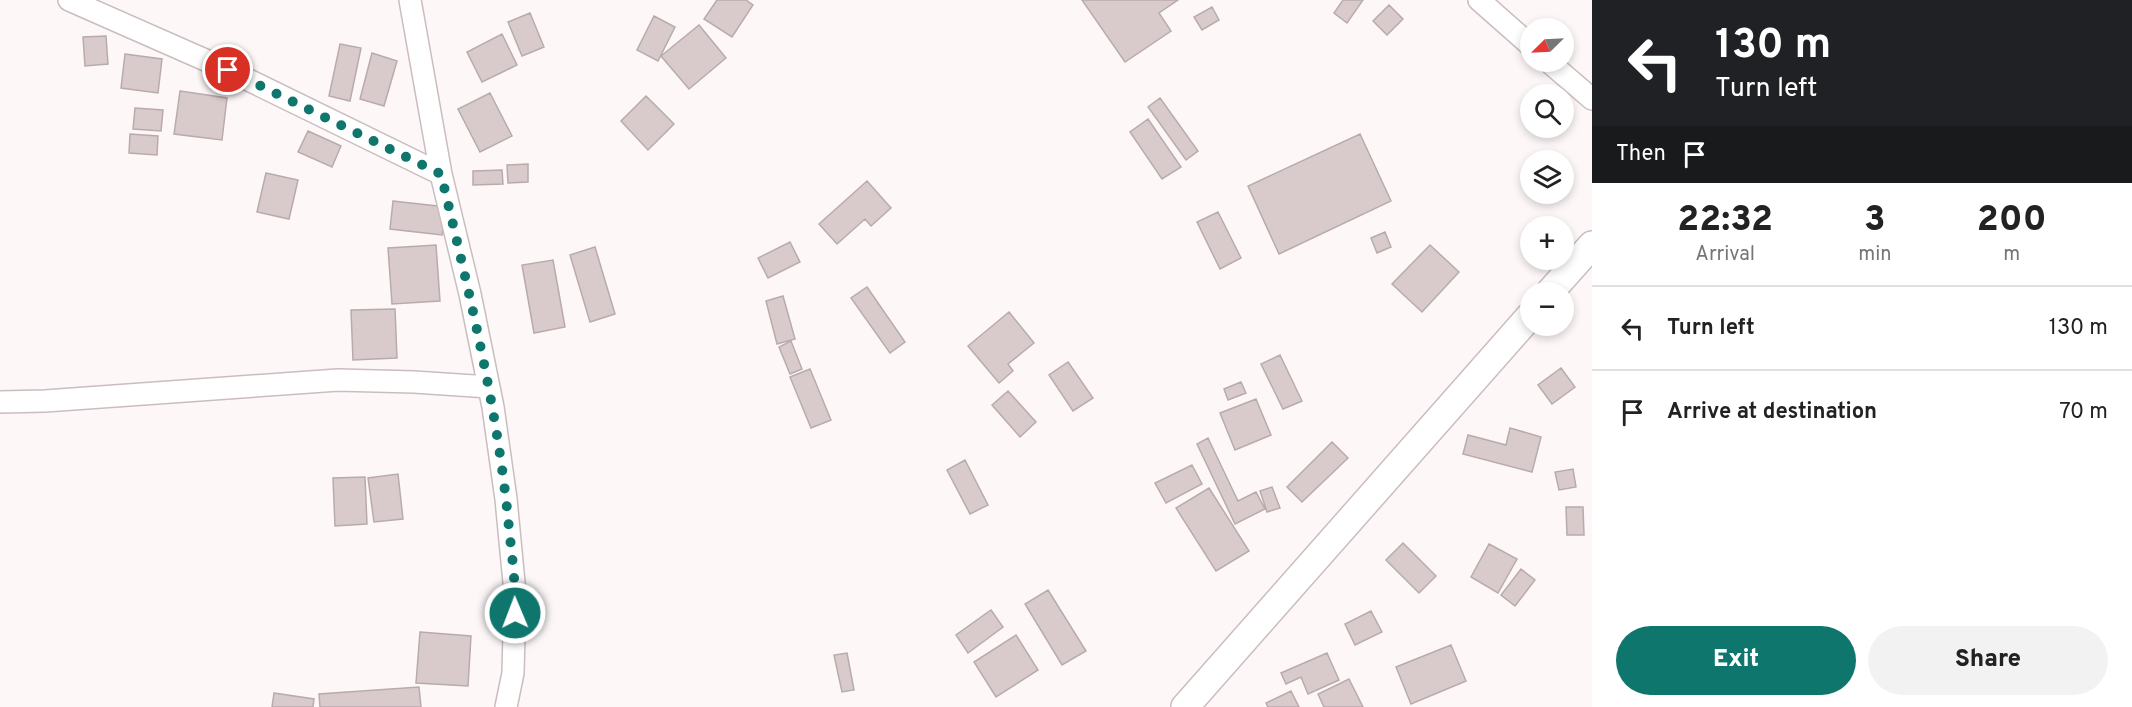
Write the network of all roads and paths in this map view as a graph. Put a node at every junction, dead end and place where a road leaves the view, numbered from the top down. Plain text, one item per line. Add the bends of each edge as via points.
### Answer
1 (69, 0) edge
2 (410, 0) edge
3 (1479, 0) edge
4 (1520, 36) edge
5 (1561, 72) edge
6 (1592, 99) edge
7 (441, 174) junction
8 (1592, 245) edge
9 (1560, 282) edge
10 (1520, 327) edge
11 (489, 387) junction
12 (0, 402) edge
13 (506, 707) edge
14 (1185, 707) edge

1 - 7 street via 228,70
2 - 7 street
3 - 4 street
5 - 6 street
7 - 11 street
8 - 9 street
10 - 14 street
11 - 12 street via 338,380
11 - 13 street via 515,593 513,673

